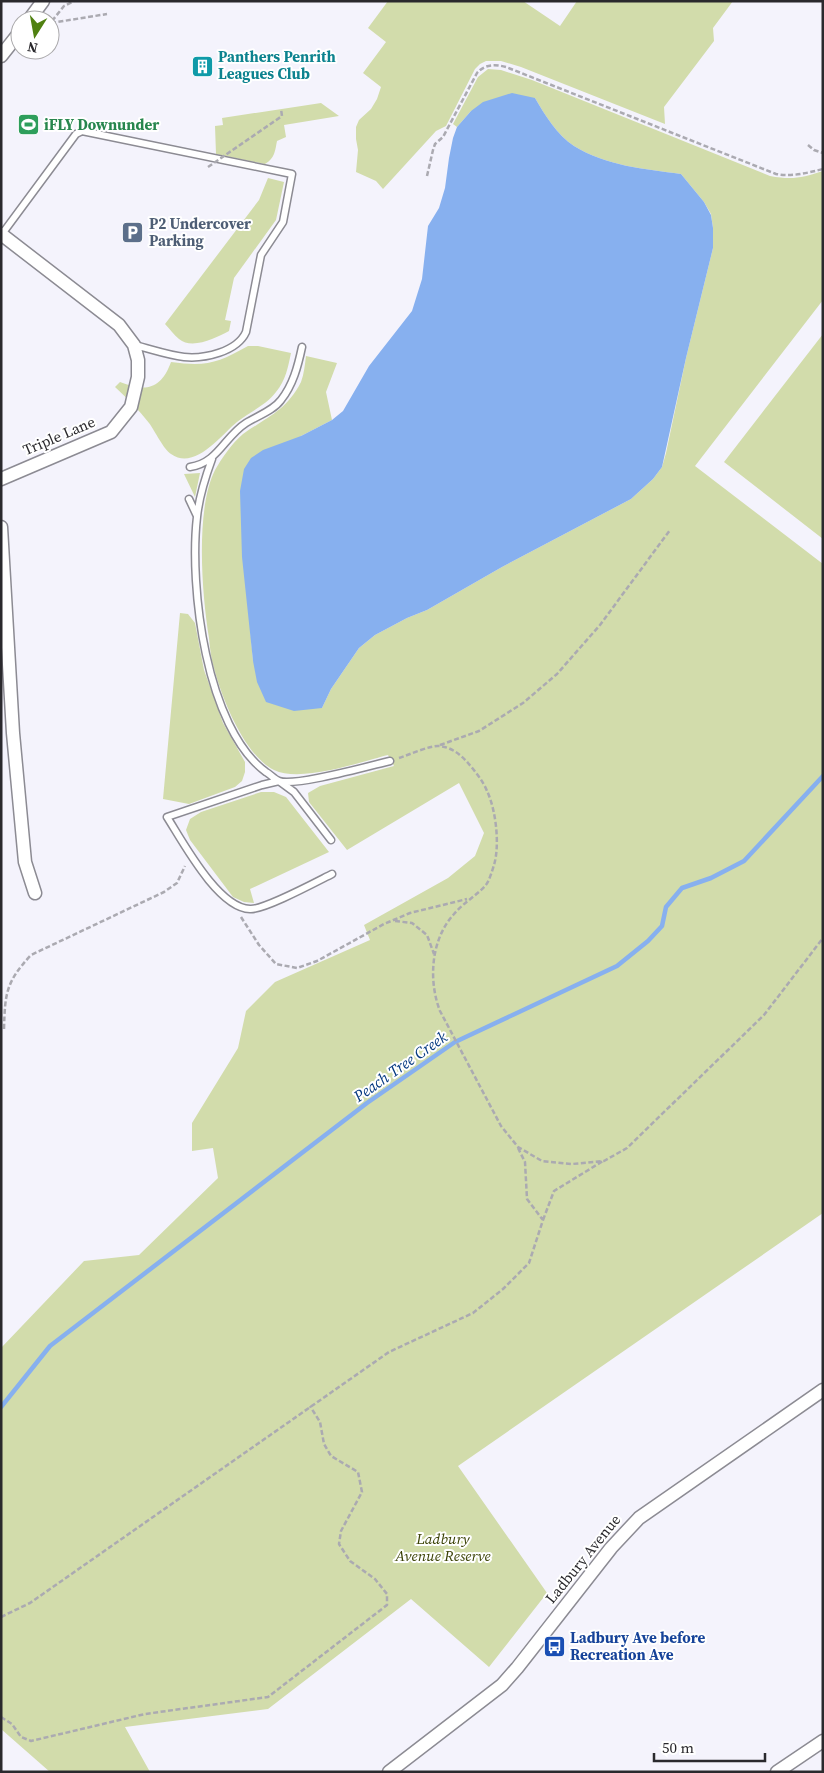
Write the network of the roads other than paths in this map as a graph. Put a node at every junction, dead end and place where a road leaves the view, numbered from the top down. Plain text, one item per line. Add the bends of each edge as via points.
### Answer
1 (10, 45) edge
2 (1, 56) edge
3 (2, 234) edge
4 (134, 345) junction
5 (302, 347) dead end
6 (212, 459) junction
7 (190, 467) dead end
8 (1, 478) edge
9 (189, 499) dead end
10 (197, 517) junction
11 (1, 527) edge
12 (7, 734) edge
13 (390, 761) road end
14 (279, 781) junction
15 (331, 840) dead end
16 (332, 874) dead end
17 (35, 893) dead end
18 (823, 1390) edge
19 (823, 1740) edge
20 (389, 1772) edge
21 (777, 1772) edge

1 - 2 street
3 - 4 street via 106,314
3 - 4 lane via 76,134 82,131 292,174 283,222 261,255 242,339 220,352 187,357
4 - 8 street, Triple Lane via 138,377 131,407 110,432
5 - 6 lane via 292,383 280,402 244,424
6 - 7 lane
6 - 10 lane
9 - 10 lane
10 - 14 lane via 198,604 211,676 241,746 257,765
11 - 12 street
12 - 17 street via 25,862
13 - 14 lane via 307,780
14 - 15 lane via 294,792
14 - 16 lane via 167,817 198,865 234,905 251,910 264,906
18 - 20 street, Ladbury Avenue via 639,1518 611,1548 502,1685
19 - 21 street

